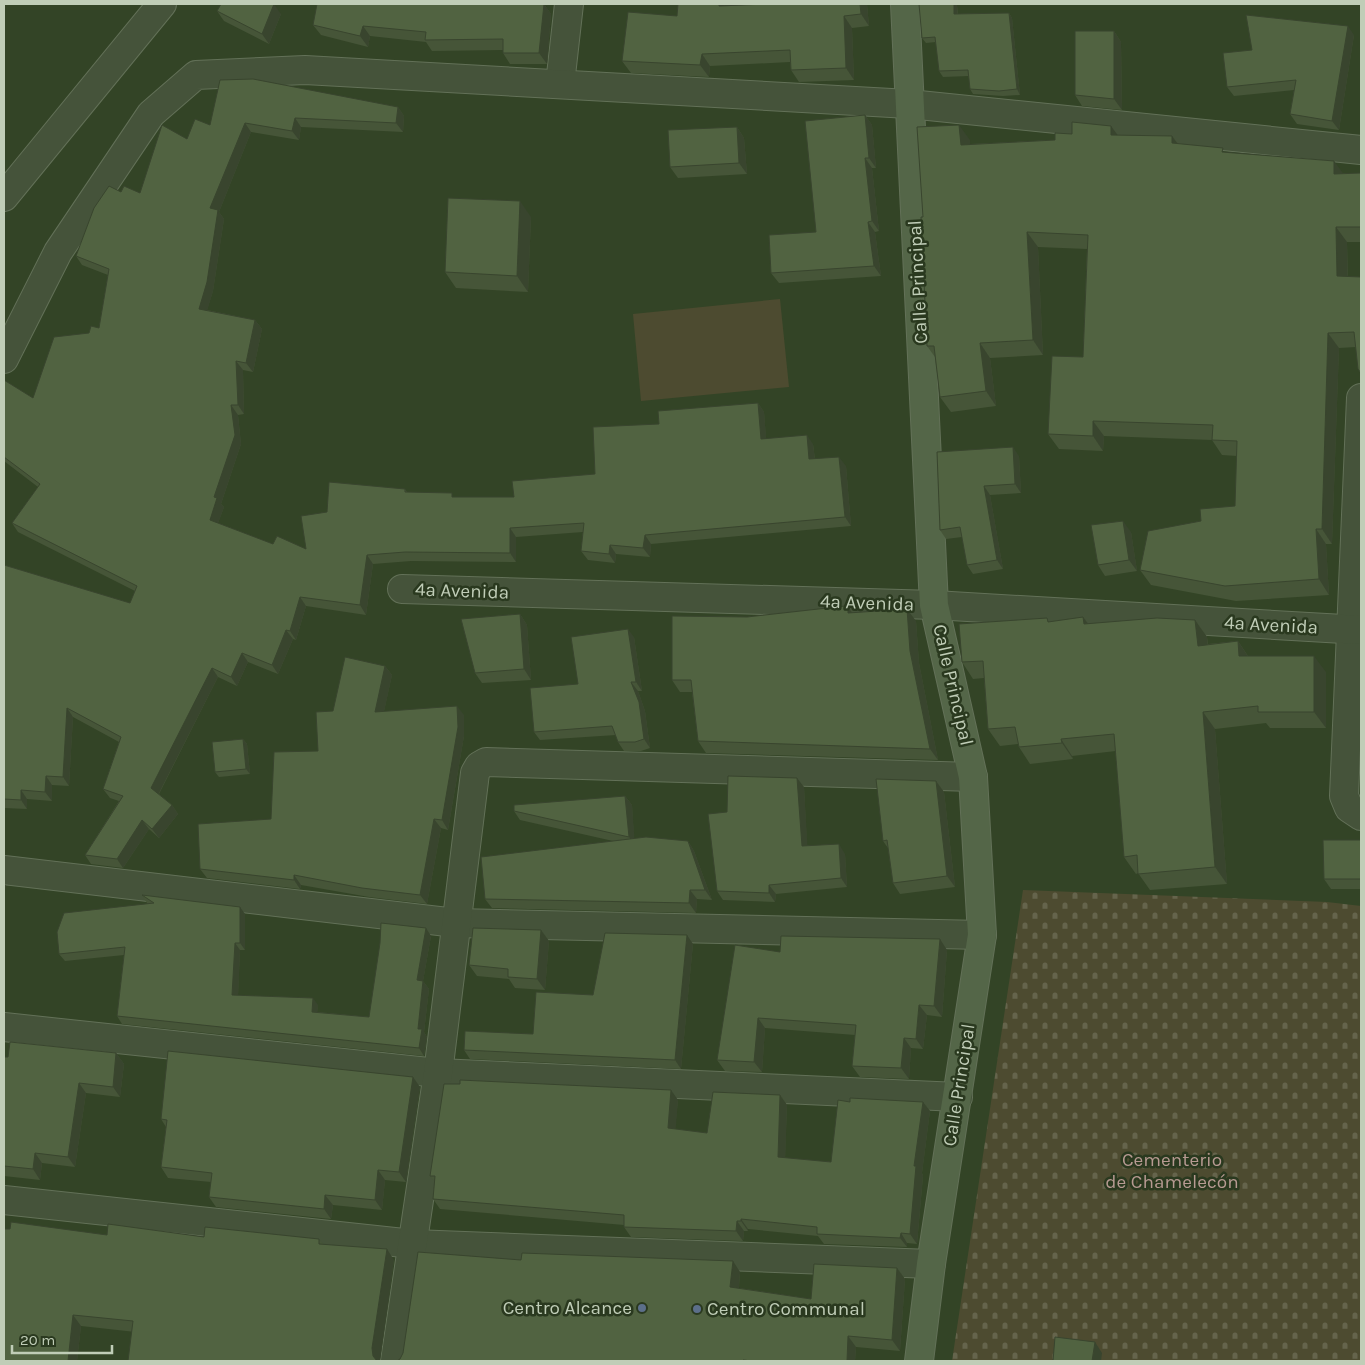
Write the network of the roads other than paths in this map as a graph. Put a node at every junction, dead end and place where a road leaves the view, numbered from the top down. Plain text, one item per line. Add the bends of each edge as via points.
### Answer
1 (162, 4) edge
2 (569, 4) edge
3 (906, 4) edge
4 (560, 84) junction
5 (909, 104) junction
6 (1361, 150) edge
7 (4, 197) edge
8 (4, 359) edge
9 (1361, 398) edge
10 (402, 589) dead end
11 (934, 605) junction
12 (1357, 630) edge
13 (974, 777) junction
14 (1360, 816) edge
15 (4, 870) edge
16 (456, 923) junction
17 (982, 936) junction
18 (4, 1027) edge
19 (438, 1073) junction
20 (958, 1097) junction
21 (4, 1200) edge
22 (413, 1244) junction
23 (932, 1264) junction
24 (395, 1361) edge
25 (919, 1361) edge

1 - 7 street
2 - 4 street
3 - 5 street, Calle Principal
4 - 5 street
4 - 8 street via 305,70 196,75 151,114 69,235
5 - 6 street
5 - 11 street, Calle Principal
9 - 12 street
10 - 11 street, 4a Avenida
11 - 12 street, 4a Avenida
11 - 13 street, Calle Principal
12 - 14 street via 1344,796 1349,808
13 - 16 street via 486,762 475,773
13 - 17 street, Calle Principal
15 - 16 street
16 - 17 street
16 - 19 street
17 - 20 street, Calle Principal
18 - 19 street
19 - 20 street
19 - 22 street
20 - 23 street, Calle Principal
21 - 22 street
22 - 23 street
22 - 24 street
23 - 25 street, Calle Principal

